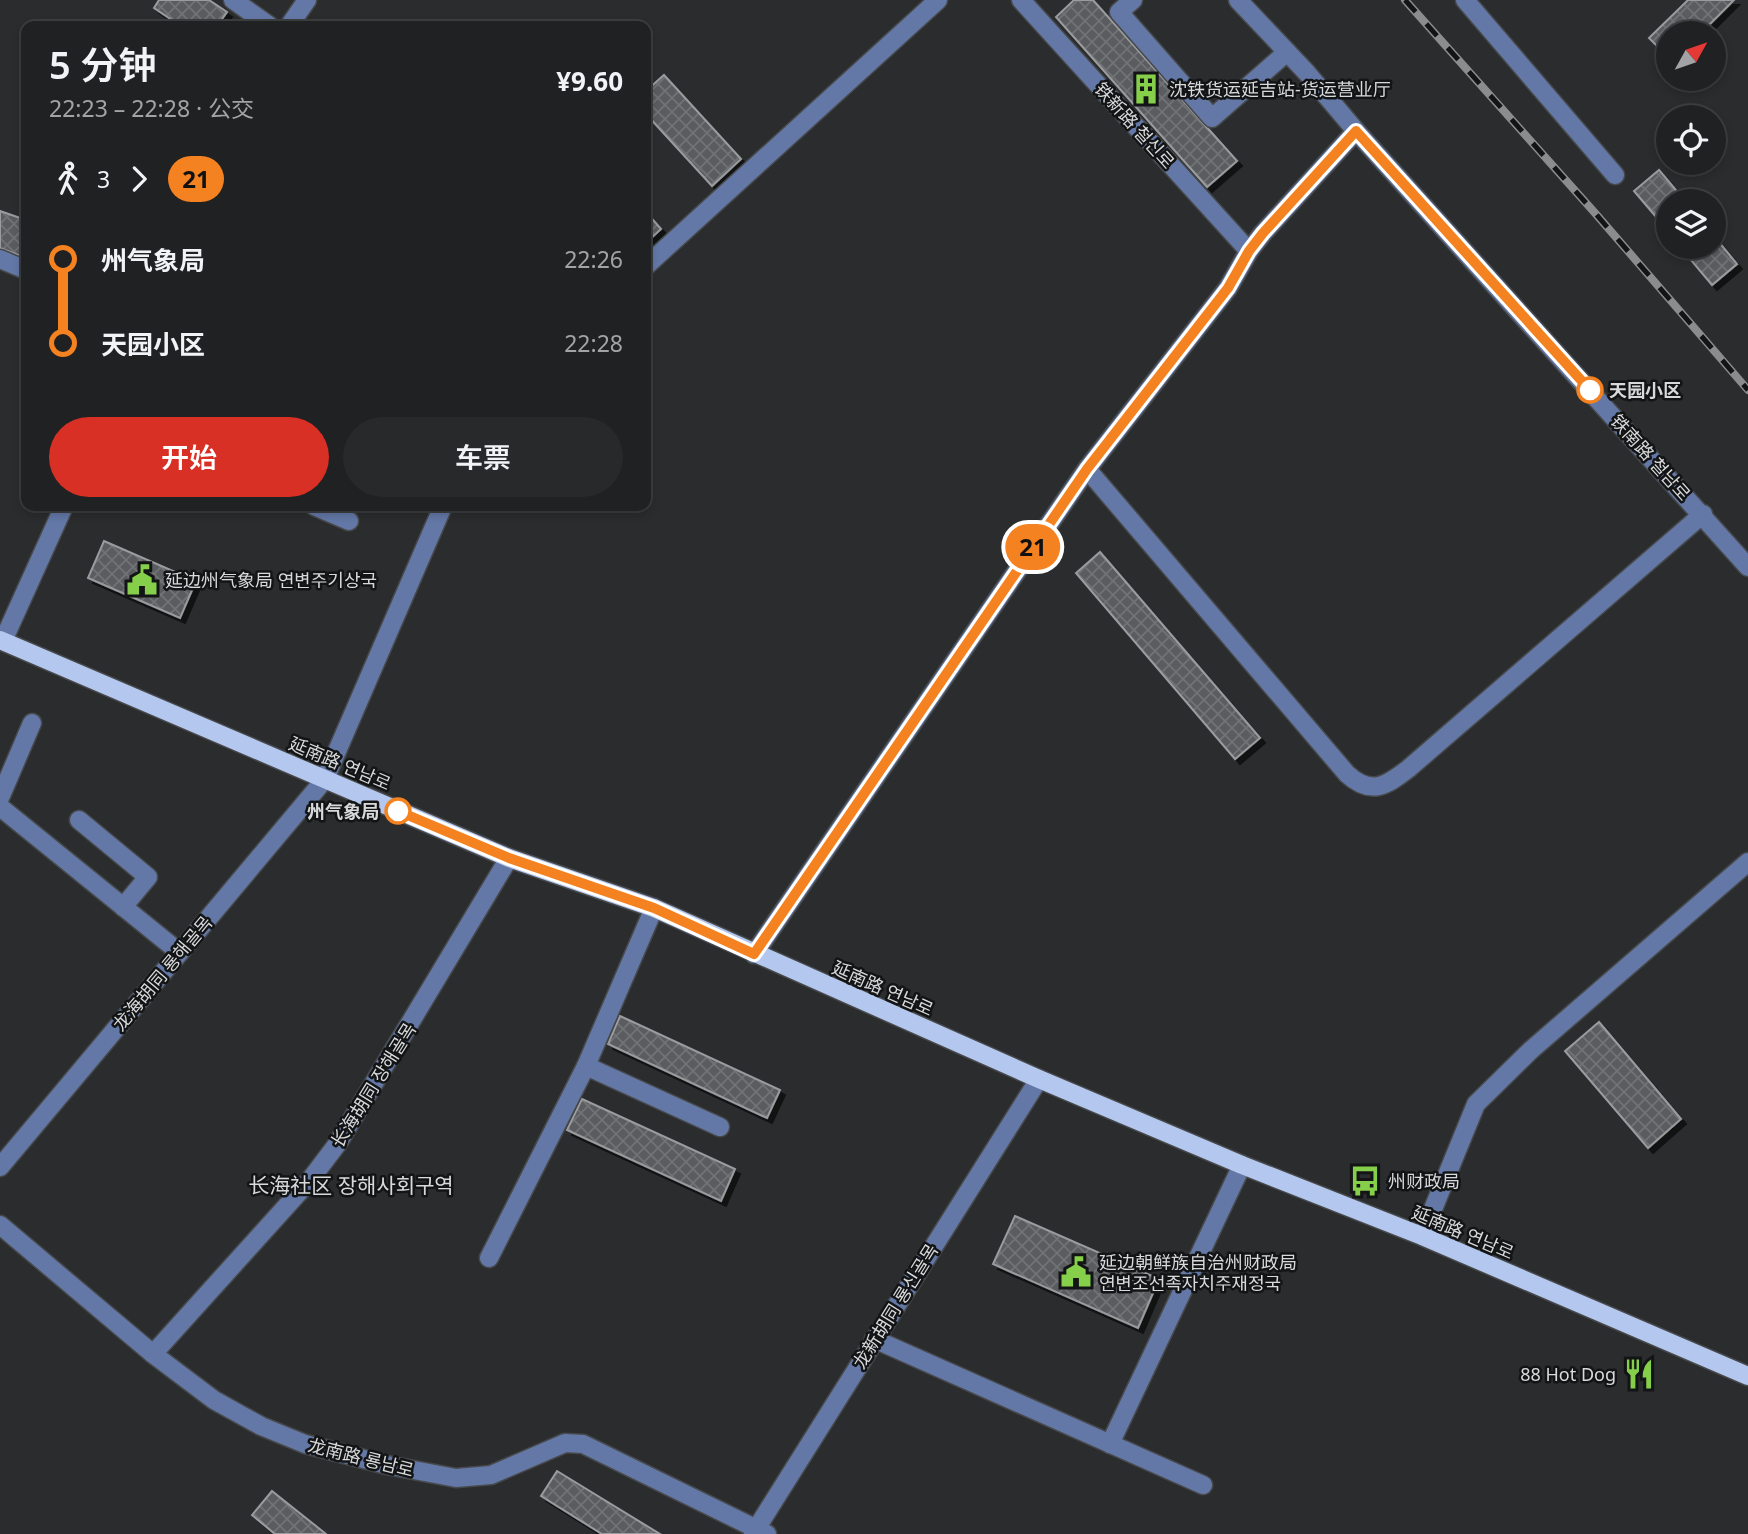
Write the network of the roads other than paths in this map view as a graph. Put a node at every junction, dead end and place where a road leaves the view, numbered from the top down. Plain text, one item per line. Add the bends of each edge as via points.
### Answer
1 (233, 0) edge
2 (307, 0) edge
3 (938, 0) edge
4 (1021, 0) edge
5 (1133, 0) edge
6 (1238, 0) edge
7 (1465, 0) edge
8 (263, 21) edge
9 (292, 21) edge
10 (1287, 52) junction
11 (1356, 131) junction
12 (1615, 174) dead end
13 (1249, 251) junction
14 (0, 259) edge
15 (651, 261) edge
16 (21, 269) edge
17 (1087, 469) junction
18 (62, 511) edge
19 (326, 511) edge
20 (441, 511) edge
21 (1703, 514) junction
22 (349, 521) dead end
23 (1748, 567) edge
24 (1, 641) edge
25 (32, 723) dead end
26 (325, 779) junction
27 (0, 798) edge
28 (0, 807) edge
29 (79, 820) dead end
30 (509, 858) junction
31 (1748, 862) edge
32 (123, 907) junction
33 (654, 908) junction
34 (179, 952) junction
35 (754, 954) junction
36 (586, 1066) junction
37 (1039, 1079) junction
38 (720, 1127) dead end
39 (1242, 1165) junction
40 (0, 1167) edge
41 (0, 1225) edge
42 (1422, 1236) junction
43 (489, 1258) dead end
44 (874, 1339) junction
45 (153, 1354) junction
46 (1748, 1376) edge
47 (1110, 1444) junction
48 (1203, 1485) dead end
49 (758, 1532) edge

1 - 8 street
2 - 9 street
3 - 15 street
4 - 13 street, 铁新路 철신로
5 - 10 street via 1119,12 1212,118
6 - 10 street, 铁南路 철남로
7 - 12 street
10 - 11 street, 铁南路 철남로
11 - 13 street
11 - 21 street, 铁南路 철남로
13 - 17 street via 1228,288
14 - 16 street
17 - 21 street via 1348,774 1367,786 1381,787 1408,769
17 - 35 street
18 - 24 street
19 - 22 street
20 - 26 street, 龙海胡同 룡해골목
21 - 23 street, 铁南路 철남로
24 - 26 main road, 延南路 연남로
25 - 27 street
26 - 30 main road, 延南路 연남로
26 - 34 street, 龙海胡同 룡해골목
28 - 32 street
29 - 32 street via 148,877
30 - 33 main road, 延南路 연남로
30 - 45 street, 长海胡同 장해골목 via 338,1143
31 - 42 street via 1531,1050 1476,1104
32 - 34 street
33 - 35 main road, 延南路 연남로
33 - 36 street
34 - 40 street, 龙海胡同 룡해골목
35 - 37 main road, 延南路 연남로
36 - 38 street
36 - 43 street
37 - 39 main road, 延南路 연남로
37 - 44 street, 龙新胡同 룡신골목
39 - 42 main road, 延南路 연남로
39 - 47 street
41 - 45 street, 龙南路 룡남로
42 - 46 main road, 延南路 연남로
44 - 47 street
44 - 49 street, 龙新胡同 룡신골목
45 - 49 street, 龙南路 룡남로 via 214,1400 305,1444 456,1478 491,1475 565,1443 583,1444
47 - 48 street

